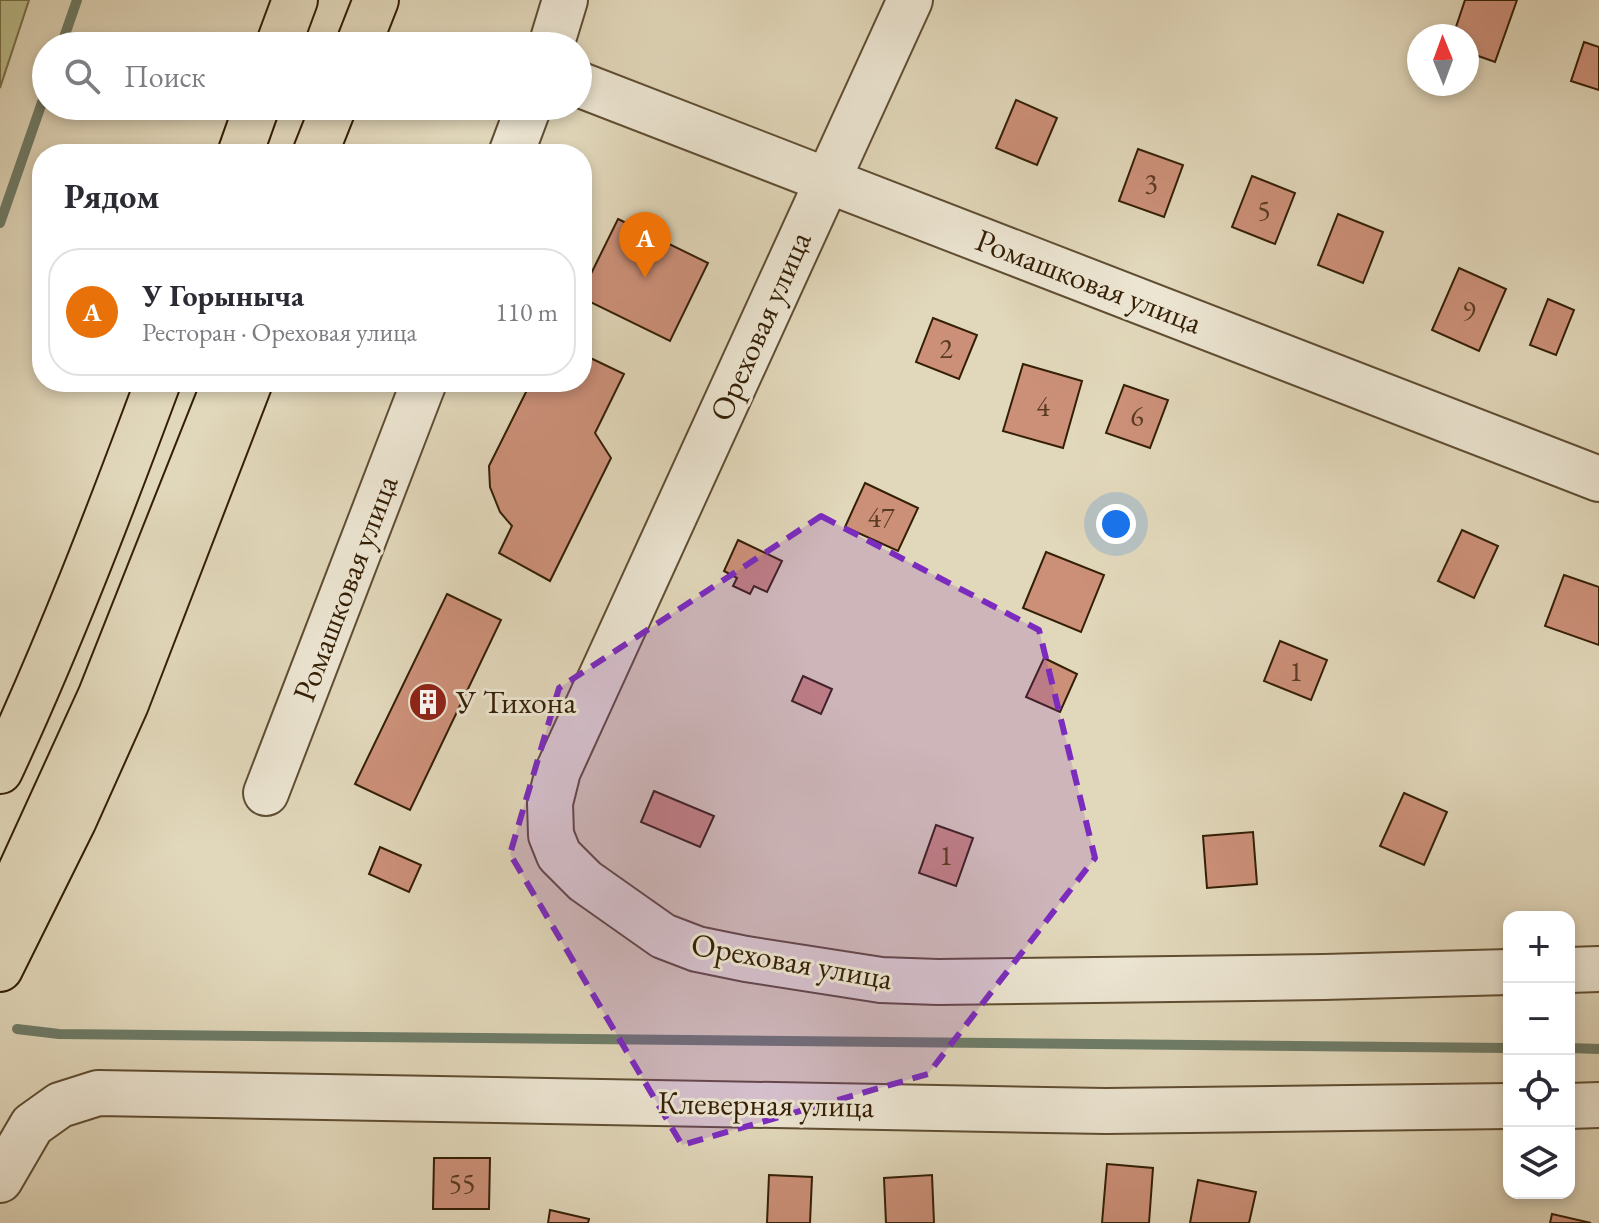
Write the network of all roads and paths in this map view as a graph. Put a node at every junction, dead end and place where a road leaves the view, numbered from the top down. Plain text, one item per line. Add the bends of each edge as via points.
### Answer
1 (295, 0) edge
2 (376, 0) edge
3 (565, 0) edge
4 (910, 0) edge
5 (283, 32) edge
6 (364, 32) edge
7 (555, 32) edge
8 (592, 89) edge
9 (252, 120) edge
10 (328, 120) edge
11 (336, 120) edge
12 (524, 120) edge
13 (244, 144) edge
14 (319, 144) edge
15 (328, 144) edge
16 (515, 144) edge
17 (827, 179) junction
18 (154, 392) edge
19 (221, 392) edge
20 (246, 392) edge
21 (420, 392) edge
22 (1599, 479) edge
23 (0, 771) edge
24 (266, 793) dead end
25 (0, 916) edge
26 (0, 969) edge
27 (1599, 969) edge
28 (1575, 970) edge
29 (1503, 972) edge
30 (1599, 1105) edge
31 (1503, 1106) edge
32 (1575, 1106) edge
33 (0, 1180) edge

1 - 5 main road
2 - 6 main road
3 - 7 street
4 - 17 street, Ореховая улица
8 - 17 street, Ромашковая улица
9 - 13 main road
10 - 14 main road
11 - 15 main road
12 - 16 street
17 - 22 street, Ромашковая улица
17 - 29 street, Ореховая улица via 558,771 550,819 559,855 585,881 663,936 686,945 881,980
18 - 23 main road via 80,589
19 - 25 main road via 100,697
20 - 26 main road via 126,704
21 - 24 street, Ромашковая улица
27 - 28 street
30 - 32 street
31 - 33 street, Клеверная улица via 1106,1111 98,1093 60,1105 32,1125

